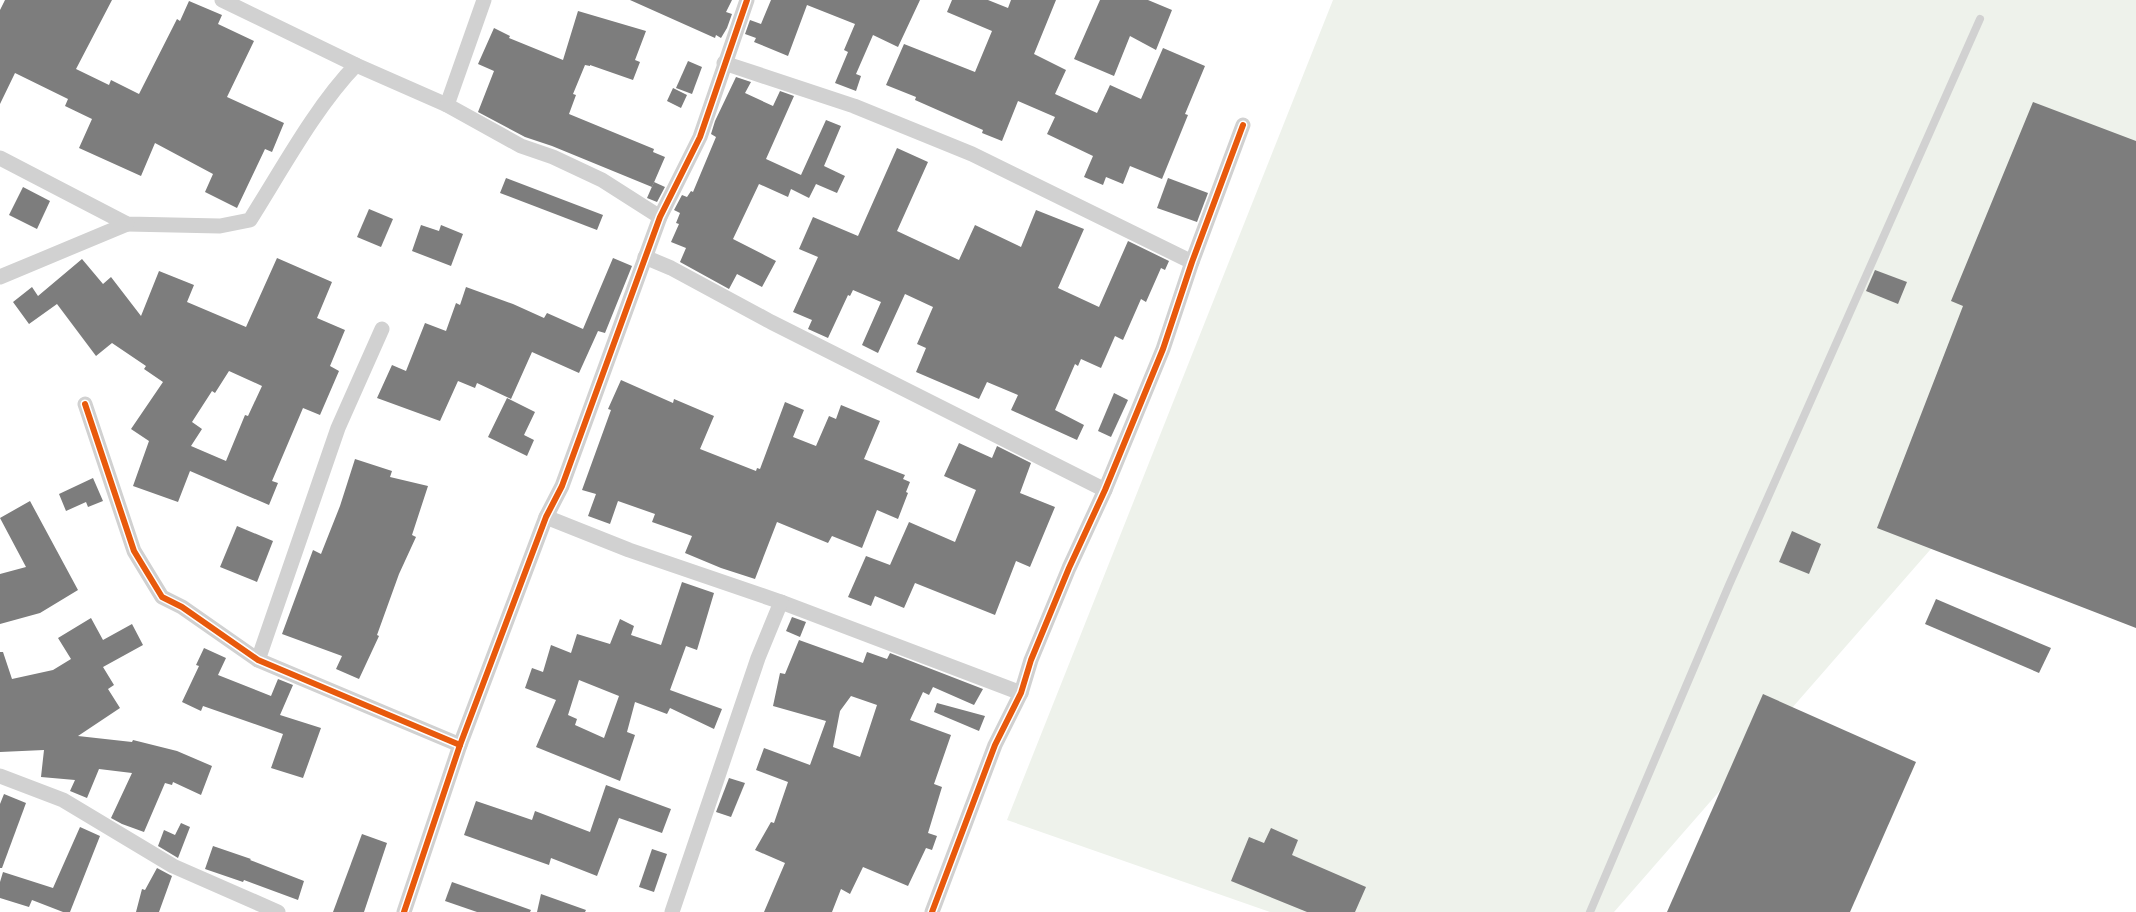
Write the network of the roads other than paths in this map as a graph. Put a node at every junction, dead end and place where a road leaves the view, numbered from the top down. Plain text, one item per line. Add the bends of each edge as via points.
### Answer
1 (222, 0) edge
2 (484, 0) edge
3 (746, 0) edge
4 (1980, 19) dead end
5 (724, 63) junction
6 (356, 65) junction
7 (447, 105) junction
8 (1243, 125) dead end
9 (0, 158) edge
10 (660, 217) junction
11 (127, 224) junction
12 (645, 257) junction
13 (1192, 262) junction
14 (0, 277) edge
15 (382, 329) dead end
16 (85, 404) dead end
17 (1105, 490) junction
18 (546, 518) junction
19 (781, 602) junction
20 (258, 660) junction
21 (1021, 693) junction
22 (460, 745) junction
23 (0, 776) edge
24 (1593, 903) junction
25 (278, 912) edge
26 (404, 912) edge
27 (672, 912) edge
28 (932, 912) edge
29 (1590, 912) edge
30 (1595, 912) edge

1 - 6 street
2 - 7 street
3 - 5 street
4 - 24 lane via 1729,585
5 - 10 street via 700,137
5 - 13 street via 854,106 972,154
6 - 7 street
6 - 11 street via 313,122 250,220 220,226
7 - 10 street via 521,146 602,180
8 - 13 street
9 - 11 street
10 - 12 street
11 - 14 street
12 - 17 street
12 - 18 street via 562,486
13 - 17 street via 1163,349
15 - 20 street via 338,428
16 - 20 street via 134,551 152,582 162,596
17 - 21 street via 1061,586
18 - 19 street via 628,550
18 - 22 street
19 - 21 street
19 - 27 street via 758,658
20 - 22 street
21 - 28 street via 996,745
22 - 26 street
23 - 25 street via 64,800 173,866
24 - 29 lane
24 - 30 lane

